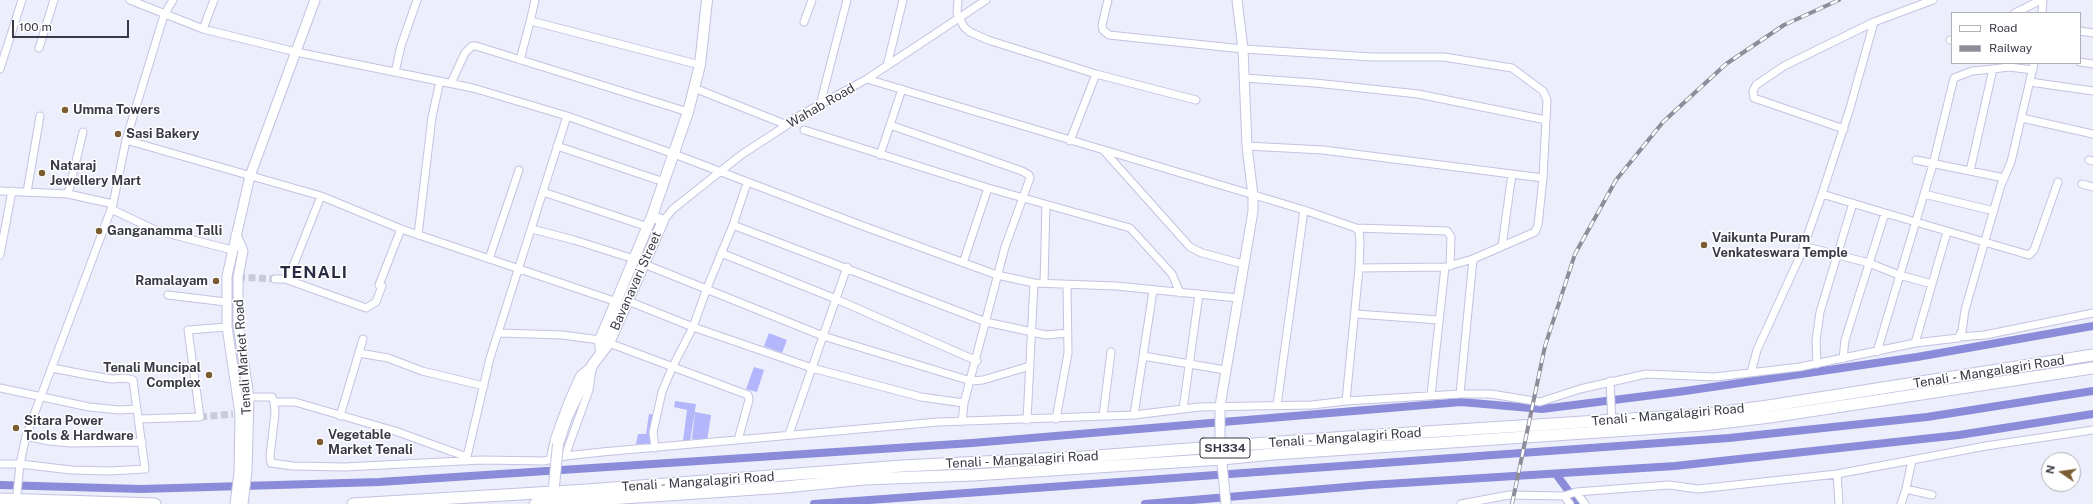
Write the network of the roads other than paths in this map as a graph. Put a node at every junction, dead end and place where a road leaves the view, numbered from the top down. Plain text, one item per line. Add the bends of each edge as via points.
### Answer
1 (22, 0) edge
2 (54, 0) edge
3 (130, 0) edge
4 (173, 0) edge
5 (214, 0) edge
6 (315, 0) edge
7 (417, 0) edge
8 (535, 0) edge
9 (707, 0) edge
10 (812, 0) edge
11 (847, 0) edge
12 (903, 0) edge
13 (958, 0) edge
14 (986, 0) edge
15 (1108, 0) edge
16 (1237, 0) edge
17 (1933, 0) edge
18 (2042, 0) edge
19 (2016, 12) edge
20 (2042, 12) edge
21 (164, 15) junction
22 (959, 19) junction
23 (530, 22) junction
24 (804, 22) dead end
25 (1874, 22) junction
26 (203, 29) junction
27 (2081, 31) edge
28 (2093, 33) edge
29 (39, 48) dead end
30 (1243, 49) junction
31 (296, 52) junction
32 (520, 60) junction
33 (2081, 62) edge
34 (2093, 64) edge
35 (700, 65) junction
36 (887, 66) junction
37 (2033, 66) edge
38 (0, 69) edge
39 (1993, 69) junction
40 (395, 72) junction
41 (1096, 74) junction
42 (1244, 78) junction
43 (867, 79) junction
44 (440, 81) junction
45 (2030, 82) junction
46 (451, 83) junction
47 (694, 88) junction
48 (902, 89) junction
49 (2093, 91) edge
50 (1196, 100) dead end
51 (820, 105) junction
52 (688, 112) junction
53 (40, 116) dead end
54 (567, 116) junction
55 (2022, 118) junction
56 (1546, 120) junction
57 (787, 125) junction
58 (890, 125) junction
59 (1844, 129) junction
60 (804, 130) dead end
61 (83, 132) dead end
62 (2093, 134) edge
63 (126, 140) junction
64 (1070, 140) junction
65 (557, 146) junction
66 (1247, 146) junction
67 (1104, 151) junction
68 (674, 154) junction
69 (880, 155) junction
70 (1916, 160) dead end
71 (1933, 164) junction
72 (518, 170) dead end
73 (1970, 171) junction
74 (719, 172) junction
75 (1512, 174) junction
76 (250, 176) junction
77 (1543, 178) junction
78 (2004, 178) junction
79 (664, 182) junction
80 (2058, 182) dead end
81 (748, 183) junction
82 (2082, 184) dead end
83 (2093, 187) edge
84 (988, 188) junction
85 (0, 191) edge
86 (12, 191) junction
87 (27, 192) junction
88 (543, 192) junction
89 (68, 194) junction
90 (1822, 194) junction
91 (1924, 194) junction
92 (321, 196) junction
93 (1253, 196) junction
94 (1023, 198) junction
95 (1853, 203) junction
96 (1046, 205) junction
97 (112, 207) junction
98 (1304, 210) junction
99 (1994, 211) junction
100 (1885, 213) junction
101 (652, 216) junction
102 (663, 221) junction
103 (1916, 222) junction
104 (733, 225) junction
105 (648, 227) junction
106 (1356, 228) junction
107 (400, 229) junction
108 (532, 229) junction
109 (1947, 232) junction
110 (236, 235) junction
111 (418, 235) junction
112 (1984, 243) junction
113 (1502, 246) junction
114 (1803, 246) junction
115 (232, 250) junction
116 (0, 254) edge
117 (721, 254) junction
118 (1836, 254) junction
119 (634, 259) junction
120 (1473, 259) junction
121 (489, 260) junction
122 (963, 263) junction
123 (1869, 263) junction
124 (644, 264) junction
125 (1244, 264) junction
126 (1447, 266) junction
127 (847, 267) junction
128 (1359, 268) junction
129 (519, 270) junction
130 (997, 275) junction
131 (1899, 275) junction
132 (227, 276) junction
133 (238, 277) junction
134 (275, 279) tunnel mouth
135 (285, 279) junction
136 (1034, 283) junction
137 (1044, 283) junction
138 (1932, 284) junction
139 (1067, 285) junction
140 (707, 288) junction
141 (1153, 291) junction
142 (1180, 293) junction
143 (1199, 294) junction
144 (168, 295) dead end
145 (1238, 298) junction
146 (836, 299) junction
147 (628, 301) junction
148 (226, 302) junction
149 (616, 302) junction
150 (2093, 313) edge
151 (1356, 314) junction
152 (1439, 320) junction
153 (986, 322) junction
154 (227, 327) junction
155 (693, 327) junction
156 (1031, 332) junction
157 (499, 333) junction
158 (1068, 333) junction
159 (823, 336) junction
160 (1960, 337) junction
161 (364, 339) dead end
162 (604, 342) junction
163 (1915, 343) junction
164 (1111, 352) dead end
165 (1877, 352) junction
166 (359, 354) junction
167 (1143, 356) junction
168 (2093, 356) edge
169 (1843, 359) junction
170 (977, 361) junction
171 (593, 364) junction
172 (1188, 364) junction
173 (1817, 364) junction
174 (1030, 366) junction
175 (52, 368) junction
176 (672, 368) junction
177 (812, 368) junction
178 (2093, 368) edge
179 (1225, 370) junction
180 (1751, 373) junction
181 (971, 381) junction
182 (1610, 385) junction
183 (484, 386) junction
184 (0, 388) edge
185 (1460, 394) junction
186 (1431, 395) junction
187 (40, 397) junction
188 (249, 397) junction
189 (1346, 401) junction
190 (274, 402) junction
191 (964, 403) junction
192 (1278, 405) junction
193 (137, 409) junction
194 (1183, 409) junction
195 (1220, 410) junction
196 (241, 414) junction
197 (1134, 415) junction
198 (340, 416) junction
199 (1103, 416) junction
200 (1612, 417) junction
201 (139, 419) junction
202 (1056, 419) junction
203 (1027, 420) junction
204 (962, 422) junction
205 (2093, 430) edge
206 (1614, 432) junction
207 (790, 434) junction
208 (26, 436) junction
209 (738, 440) junction
210 (142, 442) junction
211 (1220, 445) junction
212 (655, 448) junction
213 (565, 456) junction
214 (466, 459) junction
215 (550, 460) junction
216 (1912, 460) junction
217 (1222, 462) junction
218 (0, 464) edge
219 (20, 468) junction
220 (1837, 474) junction
221 (1906, 489) junction
222 (1576, 492) junction
223 (1932, 495) dead end
224 (552, 496) edge
225 (1564, 496) junction
226 (16, 498) edge
227 (0, 499) edge
228 (239, 501) edge
229 (155, 504) edge
230 (354, 504) edge
231 (535, 504) edge
232 (1226, 504) edge
233 (1461, 504) edge
234 (1570, 504) edge
235 (1585, 504) edge
236 (1839, 504) edge
237 (1901, 504) edge

1 - 38 street
2 - 29 street
3 - 21 street
4 - 21 street
5 - 26 street
6 - 31 street, Tenali Market Road
7 - 40 street
8 - 23 street
9 - 35 main road
10 - 24 street
11 - 51 street
12 - 36 street
13 - 22 street
14 - 22 street, Wahab Road
15 - 30 street via 1102,25 1103,30 1109,34
16 - 30 street
17 - 25 street
18 - 19 street
18 - 20 street
21 - 26 street
21 - 63 street
22 - 36 street, Wahab Road
22 - 41 street via 970,32 988,40
23 - 32 street
23 - 35 street
25 - 59 street
25 - 59 street via 1784,66 1756,85 1753,91 1754,98
26 - 31 street
27 - 28 street
30 - 42 street
30 - 56 street via 1372,58 1440,57 1512,68 1546,95
31 - 40 street
31 - 76 street, Tenali Market Road
32 - 46 street via 472,46 465,53
32 - 52 street
33 - 34 street
35 - 47 main road
36 - 43 street, Wahab Road
37 - 39 street
37 - 45 street
39 - 71 street via 1972,71 1954,78
39 - 73 street
40 - 44 street
41 - 50 street
41 - 64 street
42 - 56 street via 1418,94
42 - 66 street
43 - 48 street
43 - 51 street, Wahab Road
44 - 46 street
44 - 111 street via 432,117
45 - 49 street
45 - 55 street
46 - 54 street
47 - 52 main road
47 - 57 street
48 - 58 street
48 - 64 street
51 - 57 street, Wahab Road
52 - 68 main road
53 - 87 street
54 - 65 street
54 - 68 street
55 - 62 street
55 - 78 street via 2011,162
56 - 77 street
57 - 74 street, Wahab Road via 740,155
58 - 69 street
58 - 94 street via 1029,175 1030,182
59 - 90 street
60 - 69 street
61 - 89 street
63 - 76 street
63 - 97 street
64 - 67 street
65 - 79 street
65 - 88 street
66 - 75 street via 1323,150
66 - 93 street
67 - 93 street
67 - 125 street via 1190,247 1202,254
68 - 74 street
68 - 79 main road
69 - 84 street
70 - 71 street
71 - 73 street
71 - 91 street
72 - 121 street
73 - 78 street
74 - 81 street
74 - 102 street, Wahab Road via 673,209
75 - 77 street
75 - 113 street
76 - 92 street
76 - 110 street, Tenali Market Road
77 - 113 street via 1538,229
78 - 99 street
79 - 101 main road
80 - 112 street via 2032,253 2026,255
81 - 104 street
81 - 122 street
82 - 83 street
84 - 94 street
84 - 122 street
85 - 86 street
86 - 87 street
86 - 116 street
87 - 89 street
88 - 105 street
88 - 108 street
89 - 97 street
90 - 95 street
90 - 114 street
91 - 99 street
91 - 103 street
92 - 107 street
92 - 135 street via 290,274
93 - 98 street
93 - 125 street
94 - 96 street
94 - 130 street via 1007,239
95 - 100 street
95 - 118 street
96 - 137 street
96 - 142 street via 1130,228 1172,274
97 - 115 street via 155,230
97 - 175 street
98 - 106 street
98 - 192 street
99 - 112 street
100 - 103 street
100 - 123 street
101 - 102 main road, Bavanavari Street
101 - 105 main road, Bavanavari Street
102 - 124 main road, Bavanavari Street
103 - 109 street
103 - 131 street
104 - 117 street
104 - 127 street
105 - 119 main road, Bavanavari Street
106 - 126 street via 1446,231 1451,238
106 - 128 street via 1360,241
107 - 111 street
107 - 135 street via 376,302 366,308
108 - 119 street
108 - 129 street
109 - 112 street
109 - 138 street
110 - 115 street, Tenali Market Road
110 - 133 street, Tenali Market Road via 243,251
111 - 121 street
112 - 160 street
113 - 120 street
114 - 118 street
114 - 180 street via 1757,350
115 - 132 street, Tenali Market Road
117 - 140 street
117 - 146 street
118 - 123 street
118 - 173 street via 1820,312 1816,341
119 - 149 main road, Bavanavari Street
120 - 126 street
120 - 185 street
121 - 129 street
122 - 130 street
123 - 131 street
123 - 169 street via 1846,340
124 - 140 street
124 - 147 main road, Bavanavari Street
125 - 145 street
126 - 128 street
126 - 152 street
127 - 146 street
127 - 153 street via 911,295
128 - 151 street
129 - 149 street
129 - 157 street
130 - 136 street
130 - 153 street
131 - 138 street
131 - 165 street
132 - 133 street
132 - 148 street, Tenali Market Road
133 - 188 street, Tenali Market Road via 238,325
134 - 135 street
136 - 137 street
136 - 156 street
137 - 139 street
138 - 163 street
139 - 141 street via 1116,286
139 - 158 street
140 - 155 street
140 - 159 street
141 - 142 street
141 - 167 street
142 - 143 street
143 - 145 street
143 - 172 street
144 - 148 street
145 - 179 street
146 - 159 street
146 - 170 street
147 - 155 street
147 - 162 main road, Bavanavari Street
148 - 154 street, Tenali Market Road
149 - 162 main road, Bavanavari Street
150 - 160 street via 1985,335
151 - 152 street
151 - 189 street
152 - 186 street
153 - 156 street
153 - 170 street
154 - 196 street, Tenali Market Road
154 - 201 street via 188,330 200,417
155 - 176 street
155 - 177 street
156 - 158 street via 1046,335
156 - 174 street
157 - 162 street via 562,335
157 - 183 street
158 - 202 street via 1068,353
159 - 177 street
159 - 181 street
160 - 163 street
161 - 166 street
162 - 171 main road, Bavanavari Street
162 - 176 street
163 - 165 street
164 - 199 street
165 - 169 street
166 - 183 street via 388,358 422,371
166 - 198 street
167 - 172 street
167 - 197 street
168 - 200 main road, Tenali - Mangalagiri Road / SH334 via 1709,414
169 - 173 street
170 - 181 street
171 - 213 street via 591,385
171 - 215 street via 580,375 559,425
171 - 224 main road, Bavanavari Street, bridge via 567,417 558,444
172 - 179 street
172 - 194 street
173 - 180 street
174 - 181 street
174 - 203 street
175 - 187 street
175 - 193 street via 112,379 133,380 133,396
176 - 209 street via 748,396
176 - 212 street via 660,398 654,426
177 - 191 street via 921,397
177 - 207 street
178 - 206 main road, SH334 via 1770,417
179 - 195 street
180 - 182 street via 1715,377 1646,374
181 - 191 street
182 - 185 street via 1535,403 1491,394
182 - 200 street
183 - 214 street
184 - 187 street
185 - 186 street
186 - 189 street
187 - 193 street via 102,409
187 - 208 street
188 - 190 street via 272,396
188 - 196 street, Tenali Market Road
189 - 192 street via 1312,406
190 - 198 street via 295,402
190 - 214 street via 271,463 345,467
191 - 204 street
192 - 195 street
193 - 201 street
194 - 195 street
194 - 197 street
195 - 211 street
196 - 228 street, Tenali Market Road via 243,472
197 - 199 street
198 - 214 street via 396,431
199 - 202 street
200 - 206 street
200 - 211 main road, Tenali - Mangalagiri Road / SH334
201 - 210 street
202 - 203 street
203 - 204 street
204 - 207 street
205 - 216 street
206 - 217 main road, SH334 via 1301,452
207 - 209 street
208 - 210 street via 48,442 77,444
208 - 219 street
209 - 212 street
210 - 219 street via 144,469 110,471
211 - 217 street
211 - 224 main road, Tenali - Mangalagiri Road / SH334 via 1083,457 902,466
212 - 213 street
213 - 215 street
214 - 215 street
216 - 220 street
216 - 221 street
217 - 224 main road, SH334 via 864,479 785,487
217 - 232 street
218 - 219 street
219 - 226 street
220 - 222 street via 1698,489 1669,485
220 - 236 street
221 - 223 street
221 - 237 street
222 - 225 street
222 - 235 street
224 - 230 main road, Tenali - Mangalagiri Road / SH334
224 - 231 main road, SH334
225 - 233 street via 1509,495
225 - 234 street
226 - 227 main road
226 - 229 main road

